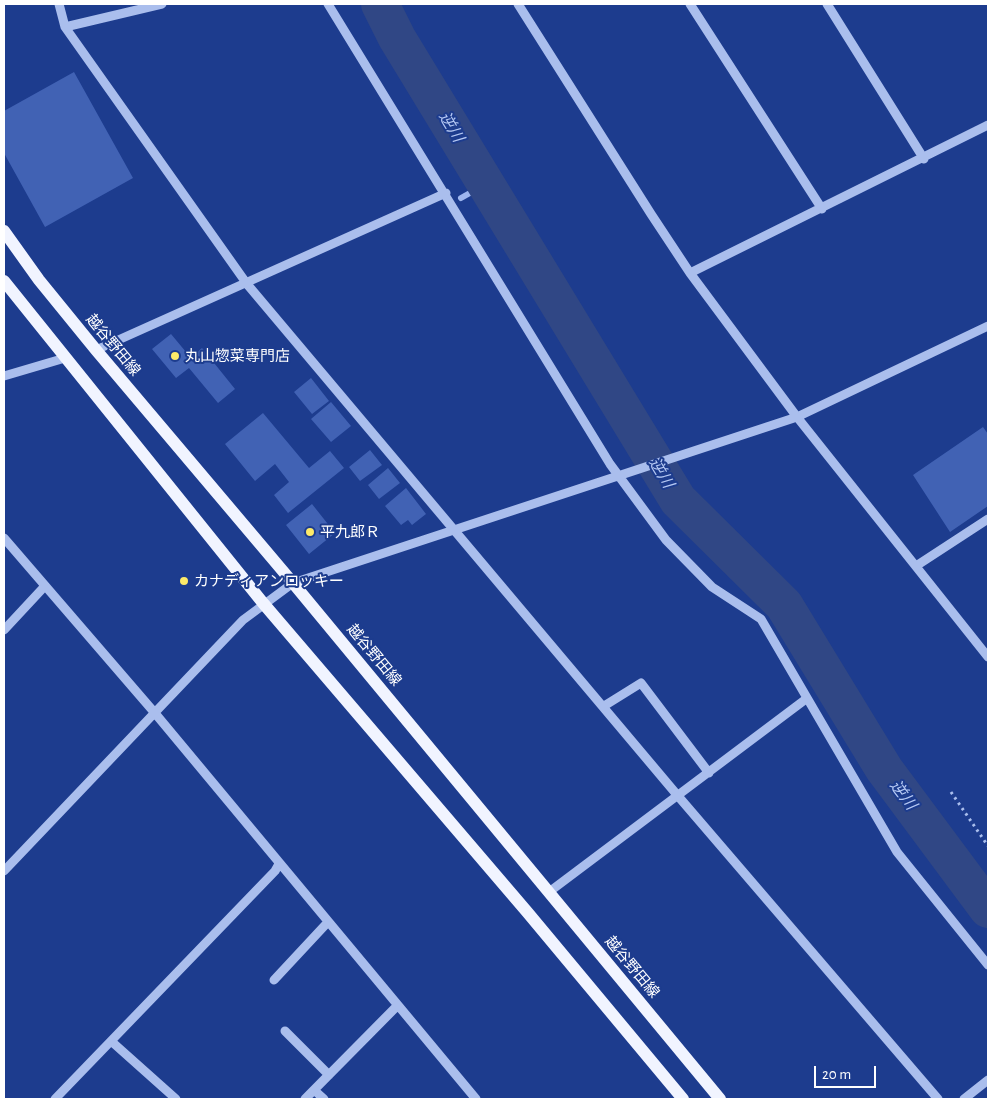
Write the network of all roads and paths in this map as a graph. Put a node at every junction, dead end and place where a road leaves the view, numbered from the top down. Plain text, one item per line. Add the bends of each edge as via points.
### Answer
1 (59, 4) edge
2 (162, 4) edge
3 (328, 4) edge
4 (518, 4) edge
5 (690, 4) edge
6 (827, 4) edge
7 (66, 27) junction
8 (988, 125) edge
9 (924, 159) junction
10 (446, 193) junction
11 (822, 209) junction
12 (4, 232) edge
13 (690, 273) junction
14 (4, 281) edge
15 (247, 284) junction
16 (988, 326) edge
17 (96, 350) junction
18 (65, 358) junction
19 (4, 376) edge
20 (797, 417) junction
21 (619, 476) junction
22 (988, 519) edge
23 (455, 528) junction
24 (4, 538) edge
25 (916, 566) junction
26 (293, 583) junction
27 (44, 587) junction
28 (263, 603) junction
29 (4, 630) edge
30 (988, 657) edge
31 (806, 699) junction
32 (604, 706) junction
33 (154, 712) junction
34 (709, 772) junction
35 (951, 792) dead end
36 (678, 796) junction
37 (988, 846) edge
38 (279, 864) junction
39 (4, 871) edge
40 (549, 892) junction
41 (328, 922) junction
42 (988, 965) edge
43 (274, 980) dead end
44 (397, 1006) junction
45 (285, 1031) dead end
46 (111, 1041) junction
47 (329, 1075) junction
48 (988, 1080) edge
49 (314, 1090) junction
50 (59, 1098) edge
51 (176, 1099) edge
52 (306, 1099) edge
53 (324, 1099) edge
54 (476, 1099) edge
55 (683, 1099) edge
56 (720, 1099) edge
57 (938, 1099) edge
58 (964, 1099) edge

1 - 7 street
2 - 7 street
3 - 10 street
4 - 13 street
5 - 11 street
6 - 9 street
7 - 15 street
8 - 9 street
9 - 11 street
10 - 15 street
10 - 21 street
11 - 13 street
12 - 17 main road, 越谷野田線
13 - 20 street
14 - 18 main road
15 - 17 street
15 - 23 street
16 - 20 street
17 - 26 main road, 越谷野田線
18 - 19 street
18 - 28 main road
20 - 21 street
20 - 25 street
21 - 23 street
21 - 31 street via 666,540 712,587 761,619
22 - 25 street
23 - 26 street
23 - 32 street
24 - 27 street
25 - 30 street
26 - 28 street
26 - 40 main road, 越谷野田線
27 - 29 street
27 - 33 street
28 - 33 street
28 - 55 main road
31 - 34 street
31 - 42 street via 898,852
32 - 34 street via 641,683
32 - 36 street
33 - 38 street
33 - 39 street
34 - 36 street
35 - 37 path
36 - 40 street
36 - 57 street
38 - 41 street
38 - 46 street
40 - 56 main road, 越谷野田線
41 - 43 street
41 - 44 street
44 - 47 street
44 - 54 street
45 - 47 street
46 - 50 street
46 - 51 street
47 - 49 street
48 - 58 street
49 - 52 street
49 - 53 street

